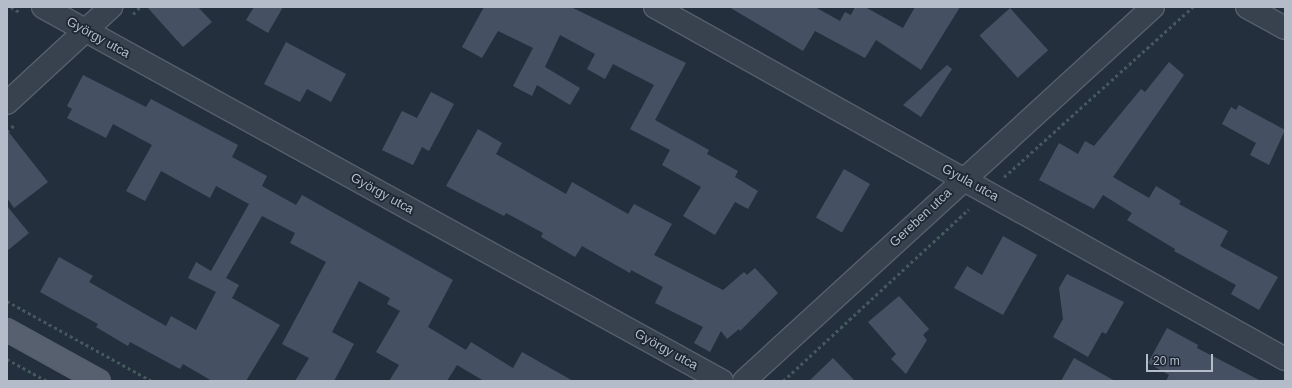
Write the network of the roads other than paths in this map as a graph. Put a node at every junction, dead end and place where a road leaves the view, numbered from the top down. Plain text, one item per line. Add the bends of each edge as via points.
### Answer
1 (43, 7) edge
2 (111, 7) edge
3 (655, 7) edge
4 (1152, 7) edge
5 (1247, 7) edge
6 (1285, 28) edge
7 (85, 30) junction
8 (7, 103) edge
9 (964, 179) junction
10 (7, 330) edge
11 (1285, 359) edge
12 (99, 381) edge
13 (722, 381) edge
14 (744, 381) edge

1 - 7 street, György utca
2 - 7 street
3 - 9 street, Gyula utca
4 - 9 street, Gereben utca
5 - 6 street
7 - 8 street
7 - 13 street, György utca
9 - 11 street, Gyula utca
9 - 14 street, Gereben utca
10 - 12 main road

